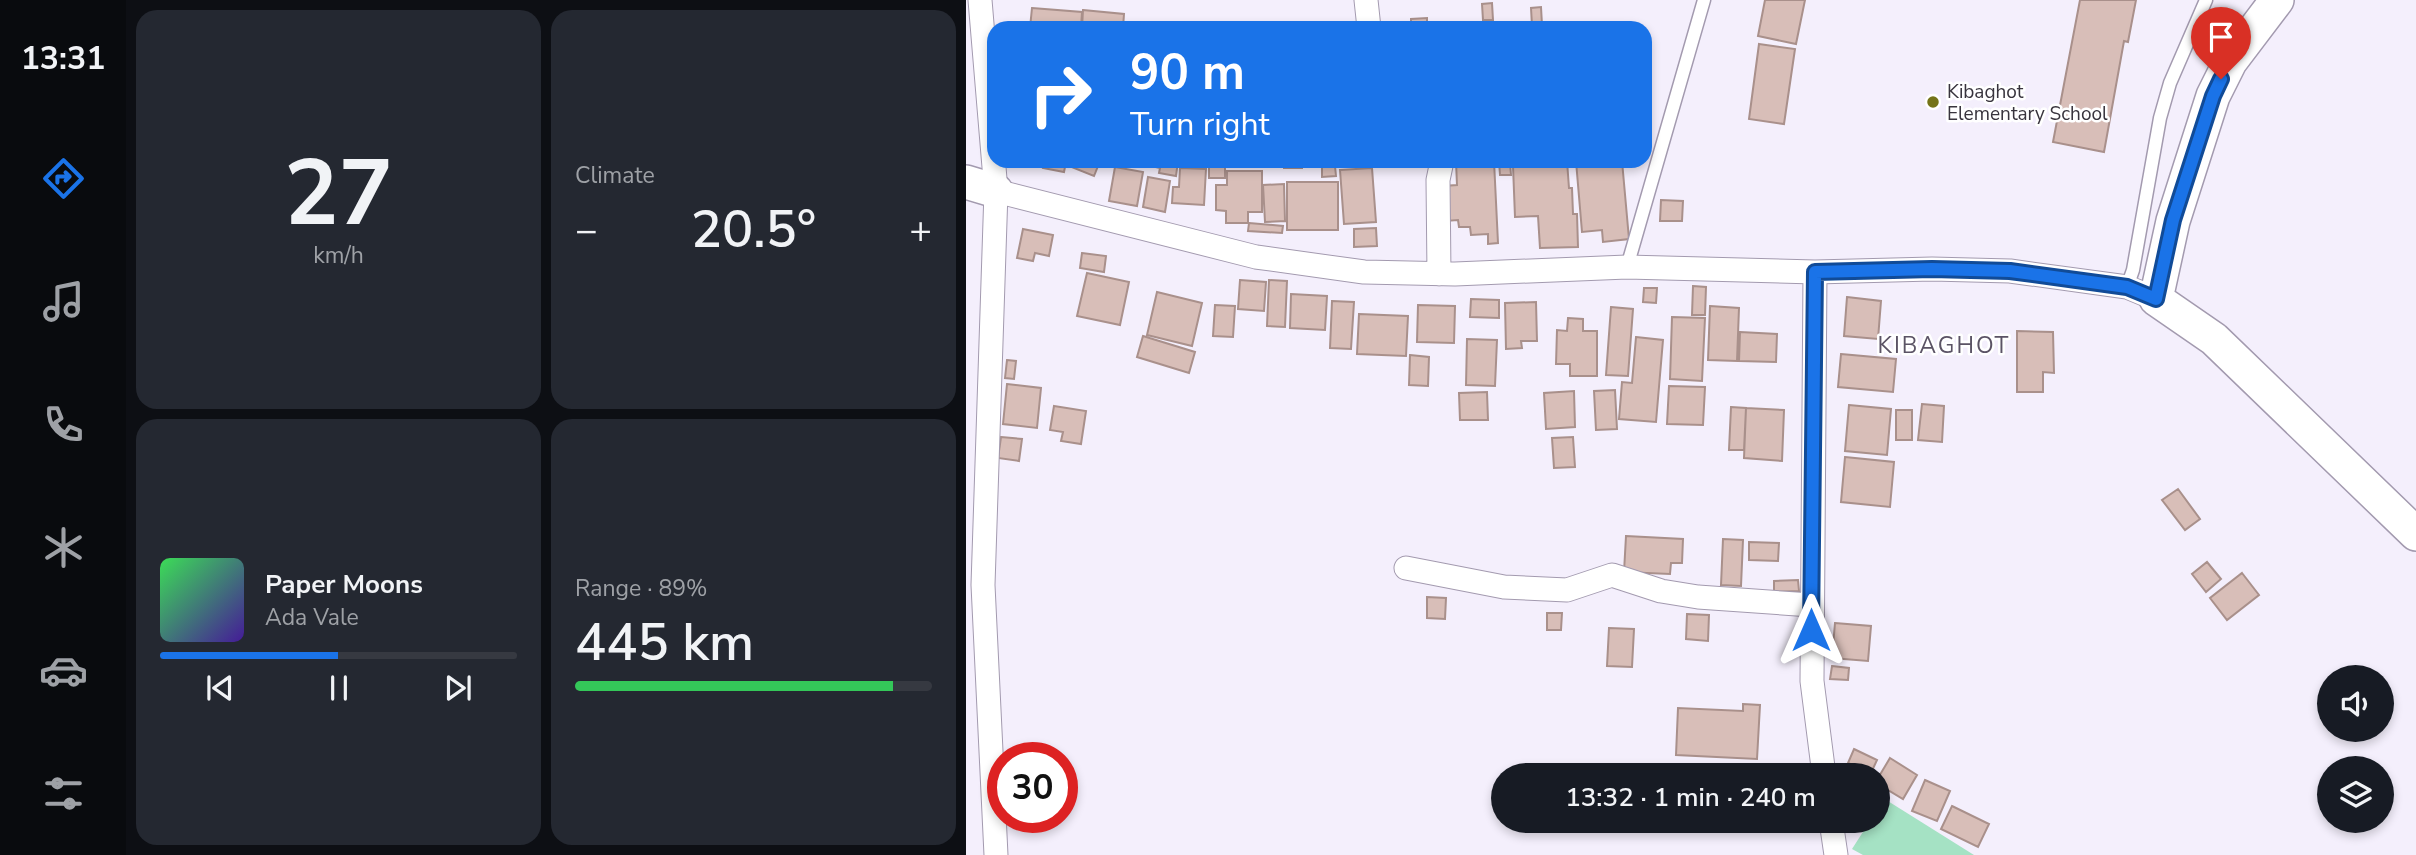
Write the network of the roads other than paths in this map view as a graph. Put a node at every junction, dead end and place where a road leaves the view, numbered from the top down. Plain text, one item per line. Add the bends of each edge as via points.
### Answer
1 (980, 0) edge
2 (1366, 0) edge
3 (1704, 0) edge
4 (2206, 0) edge
5 (2277, 0) edge
6 (1368, 21) edge
7 (1441, 168) edge
8 (981, 186) edge
9 (1627, 267) junction
10 (1815, 272) junction
11 (1439, 274) junction
12 (2142, 293) junction
13 (2416, 534) edge
14 (1406, 568) dead end
15 (1811, 605) junction
16 (1822, 763) edge
17 (1832, 833) edge
18 (996, 855) edge
19 (1836, 855) edge

1 - 8 street
2 - 6 street
3 - 9 lane
4 - 12 lane via 2160,118 2133,270
5 - 12 street via 2230,62 2213,96 2173,220
7 - 11 street
8 - 11 street via 1256,257 1364,272
8 - 18 street via 983,585
9 - 10 street
9 - 11 street
10 - 12 street via 2010,271
10 - 15 street
12 - 13 street via 2214,339
14 - 15 street via 1504,587 1567,590 1612,575 1698,597
15 - 16 street via 1812,681
17 - 19 street

